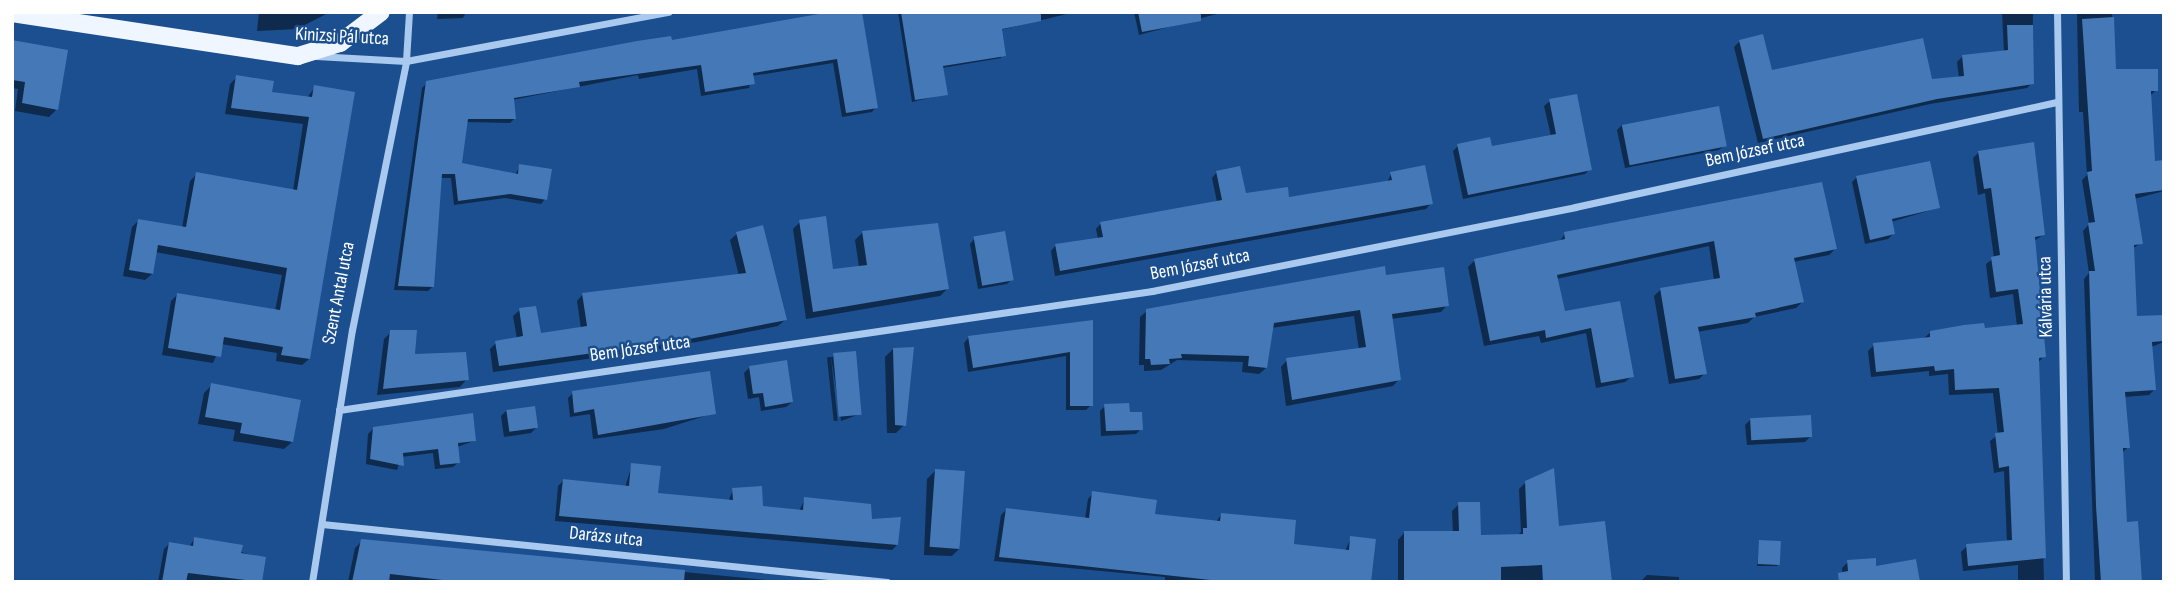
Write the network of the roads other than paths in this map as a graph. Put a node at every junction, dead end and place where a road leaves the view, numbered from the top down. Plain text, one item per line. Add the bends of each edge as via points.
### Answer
1 (381, 12) edge
2 (409, 12) edge
3 (668, 12) edge
4 (2057, 12) edge
5 (12, 13) edge
6 (298, 55) junction
7 (406, 61) junction
8 (2058, 102) junction
9 (340, 410) junction
10 (321, 524) junction
11 (312, 582) edge
12 (887, 582) edge
13 (2066, 582) edge

1 - 6 main road via 340,43
2 - 7 street, Szent Antal utca
3 - 7 street, Kinizsi Pál utca
4 - 8 street, Kálvária utca
5 - 6 main road, Kinizsi Pál utca
6 - 7 street, Kinizsi Pál utca
7 - 9 street, Szent Antal utca
8 - 9 street, Bem József utca via 1588,204 1152,291
8 - 13 street, Kálvária utca
9 - 10 street, Szent Antal utca
10 - 11 street, Szent Antal utca
10 - 12 street, Darázs utca

